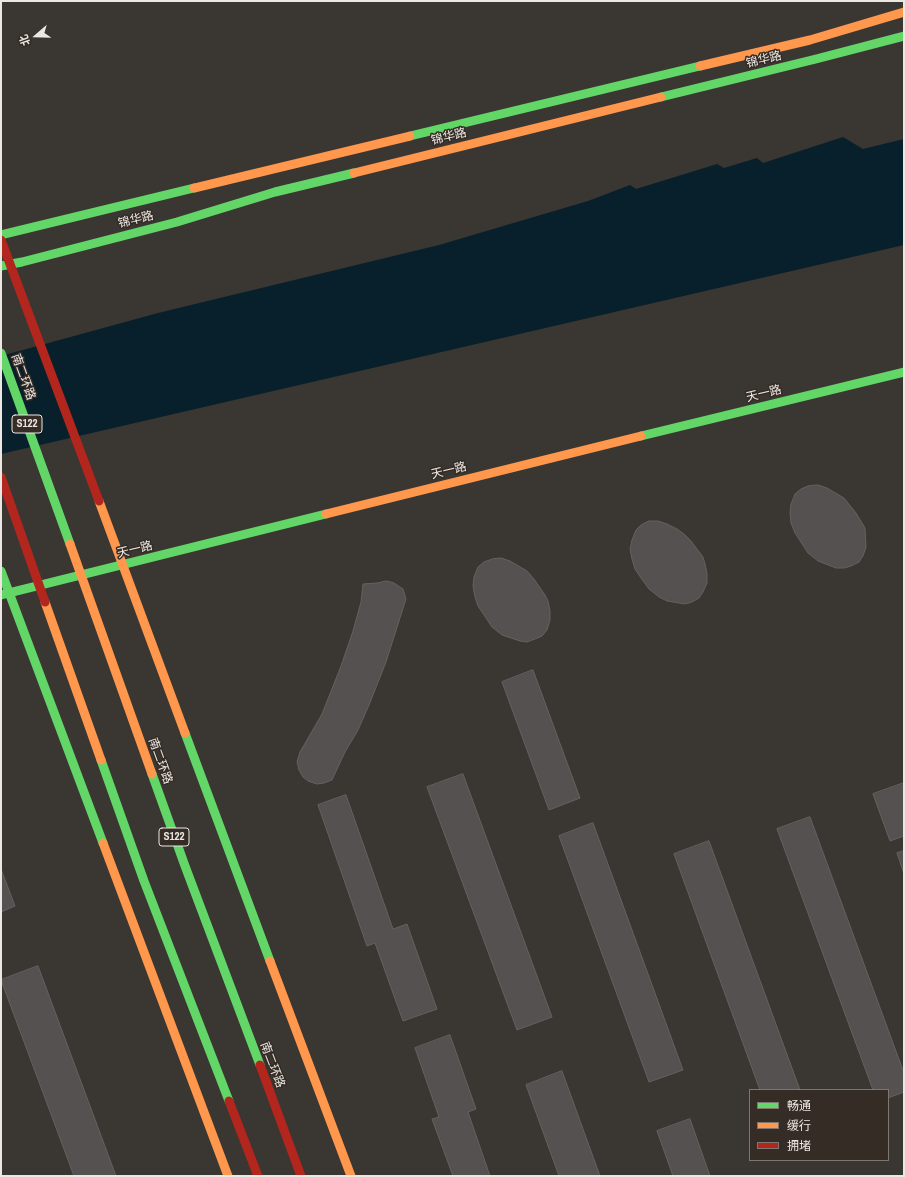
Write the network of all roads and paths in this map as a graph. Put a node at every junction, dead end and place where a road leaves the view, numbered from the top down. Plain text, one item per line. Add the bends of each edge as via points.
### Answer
1 (904, 12) edge
2 (904, 36) edge
3 (1, 235) edge
4 (1, 240) edge
5 (6, 265) edge
6 (1, 353) edge
7 (904, 372) edge
8 (1, 477) edge
9 (122, 565) junction
10 (1, 570) edge
11 (81, 575) junction
12 (40, 586) junction
13 (5, 594) edge
14 (228, 1176) edge
15 (258, 1176) edge
16 (302, 1176) edge
17 (351, 1176) edge

1 - 3 street, 锦华路 via 802,41
2 - 5 street, 锦华路 via 274,192 176,222
4 - 5 street
5 - 9 street via 30,319
6 - 11 street, 南二环路 / S122
7 - 9 street, 天一路
8 - 12 street
9 - 11 street, 天一路
9 - 17 street
10 - 13 street
11 - 12 street, 天一路
11 - 16 street, 南二环路 / S122 via 185,866
12 - 13 street, 天一路
12 - 15 street via 144,881
13 - 14 street

